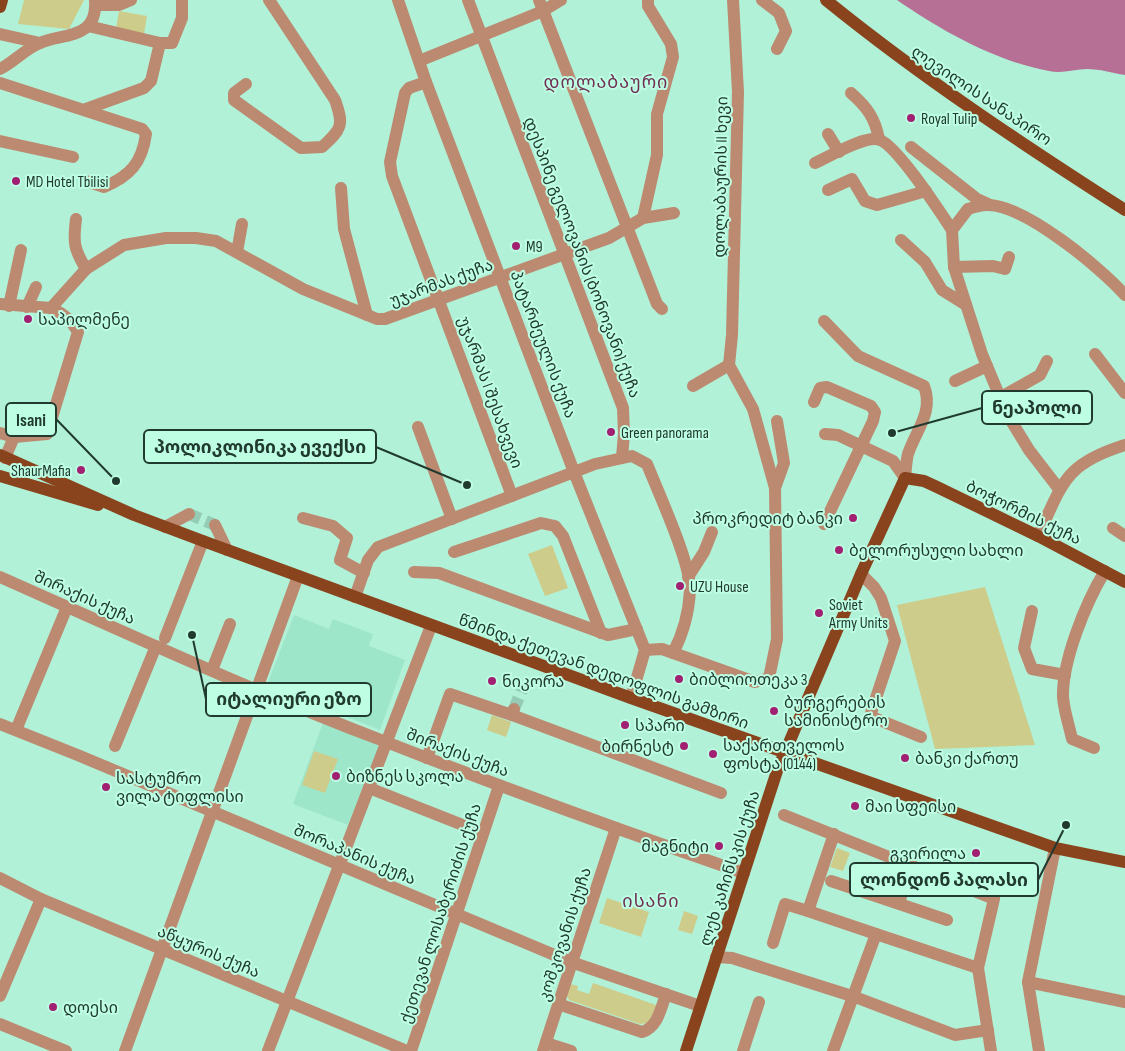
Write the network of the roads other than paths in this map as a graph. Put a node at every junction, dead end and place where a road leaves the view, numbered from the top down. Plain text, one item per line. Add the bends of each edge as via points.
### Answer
1 (2, 0) edge
2 (131, 0) edge
3 (182, 0) edge
4 (269, 0) edge
5 (398, 0) edge
6 (468, 0) edge
7 (561, 0) edge
8 (648, 0) edge
9 (733, 0) edge
10 (762, 0) edge
11 (826, 0) edge
12 (95, 3) edge
13 (541, 6) edge
14 (0, 7) edge
15 (88, 26) junction
16 (0, 34) edge
17 (482, 36) junction
18 (40, 43) junction
19 (160, 43) junction
20 (777, 49) dead end
21 (419, 61) junction
22 (0, 69) edge
23 (426, 82) junction
24 (0, 83) edge
25 (246, 84) dead end
26 (850, 93) dead end
27 (86, 109) junction
28 (828, 134) dead end
29 (879, 139) junction
30 (0, 141) edge
31 (911, 147) dead end
32 (839, 152) junction
33 (73, 157) dead end
34 (816, 163) dead end
35 (86, 181) dead end
36 (341, 188) dead end
37 (828, 190) dead end
38 (926, 191) junction
39 (988, 204) junction
40 (1125, 210) edge
41 (674, 213) dead end
42 (643, 218) junction
43 (76, 219) dead end
44 (242, 224) dead end
45 (627, 229) junction
46 (952, 230) junction
47 (901, 240) dead end
48 (21, 250) dead end
49 (237, 252) junction
50 (564, 254) junction
51 (1009, 257) dead end
52 (954, 266) junction
53 (86, 269) junction
54 (502, 277) junction
55 (36, 287) dead end
56 (1125, 295) edge
57 (440, 300) junction
58 (4, 305) edge
59 (966, 305) junction
60 (27, 307) junction
61 (51, 308) junction
62 (662, 309) dead end
63 (367, 315) junction
64 (824, 321) dead end
65 (1095, 354) dead end
66 (730, 360) junction
67 (1046, 361) dead end
68 (987, 366) junction
69 (955, 380) dead end
70 (693, 386) dead end
71 (1125, 393) edge
72 (1000, 397) junction
73 (814, 402) dead end
74 (777, 421) dead end
75 (418, 427) dead end
76 (0, 433) edge
77 (825, 434) dead end
78 (14, 437) junction
79 (1125, 445) edge
80 (861, 446) junction
81 (3, 456) edge
82 (622, 457) junction
83 (574, 472) junction
84 (905, 478) junction
85 (1, 480) edge
86 (776, 488) junction
87 (1059, 489) junction
88 (512, 496) junction
89 (189, 514) dead end
90 (134, 515) junction
91 (303, 518) dead end
92 (452, 519) junction
93 (824, 524) dead end
94 (215, 525) tunnel mouth
95 (165, 527) junction
96 (1112, 528) dead end
97 (712, 532) dead end
98 (1038, 536) junction
99 (1125, 536) edge
100 (203, 541) junction
101 (227, 550) junction
102 (454, 552) dead end
103 (1105, 571) junction
104 (414, 572) dead end
105 (364, 573) junction
106 (861, 574) junction
107 (298, 576) junction
108 (0, 577) edge
109 (688, 577) junction
110 (1125, 582) edge
111 (355, 597) junction
112 (67, 607) junction
113 (1032, 610) dead end
114 (230, 624) dead end
115 (431, 626) junction
116 (636, 629) junction
117 (601, 633) junction
118 (160, 642) junction
119 (645, 650) junction
120 (673, 653) junction
121 (212, 670) junction
122 (1065, 674) junction
123 (257, 690) junction
124 (630, 698) junction
125 (0, 724) edge
126 (16, 730) junction
127 (921, 737) dead end
128 (387, 742) junction
129 (114, 746) dead end
130 (1094, 748) dead end
131 (786, 752) junction
132 (426, 758) junction
133 (499, 786) junction
134 (369, 788) junction
135 (721, 793) dead end
136 (213, 812) junction
137 (784, 815) dead end
138 (616, 828) junction
139 (483, 833) junction
140 (834, 834) junction
141 (1055, 848) junction
142 (1125, 862) edge
143 (340, 865) junction
144 (912, 866) junction
145 (744, 873) junction
146 (0, 878) edge
147 (831, 881) dead end
148 (41, 899) junction
149 (899, 902) junction
150 (808, 911) junction
151 (456, 914) junction
152 (947, 920) dead end
153 (876, 934) junction
154 (773, 943) dead end
155 (162, 949) junction
156 (716, 957) junction
157 (571, 962) junction
158 (978, 968) junction
159 (1028, 982) junction
160 (666, 994) junction
161 (0, 996) edge
162 (855, 997) junction
163 (287, 1001) junction
164 (759, 1002) dead end
165 (1125, 1002) edge
166 (558, 1004) junction
167 (700, 1006) junction
168 (0, 1024) edge
169 (988, 1030) junction
170 (545, 1047) edge
171 (66, 1051) edge
172 (125, 1051) edge
173 (268, 1051) edge
174 (407, 1051) edge
175 (411, 1051) edge
176 (571, 1051) edge
177 (686, 1051) edge
178 (743, 1051) edge
179 (833, 1051) edge
180 (991, 1051) edge
181 (1039, 1051) edge

1 - 14 main road
2 - 12 street via 119,5
3 - 19 street via 182,18 172,43
4 - 25 street via 335,100 342,119 338,132 322,147 301,148 234,100 234,93
5 - 21 street, პატარძეულის ქუჩა
6 - 17 street, დესპინე გელოვანის (ბონოვანი) ქუჩა
7 - 13 street
8 - 42 street via 648,6 671,44 673,57 657,114 658,155
9 - 66 street, დოლაბაურის II ხევი via 738,92
10 - 20 street via 779,13 786,31
11 - 40 main road, ლევილის სანაპირო via 960,102
12 - 15 street
13 - 17 street
13 - 45 street
15 - 18 street via 75,35
15 - 19 street
16 - 18 street
17 - 21 street
17 - 50 street, დესპინე გელოვანის (ბონოვანი) ქუჩა
18 - 22 street
19 - 27 street via 151,81 144,88
21 - 23 street, პატარძეულის ქუჩა
23 - 54 street, პატარძეულის ქუჩა
23 - 57 street, უჯარმას I შესახვევი via 406,93 390,162 392,176
24 - 27 street
26 - 29 street via 867,107 876,123
27 - 35 street via 142,129 146,134 137,164 122,180 104,187
28 - 32 street
29 - 32 street via 865,140
29 - 38 street
30 - 33 street
31 - 39 street via 976,199
32 - 34 street
36 - 63 street via 344,229
37 - 38 street via 852,180 865,201 877,205
38 - 46 street
39 - 46 street via 968,209
39 - 56 street via 1020,214 1079,251
41 - 42 street, უჯარმას ქუჩა
42 - 45 street, უჯარმას ქუჩა
43 - 53 street via 73,242
44 - 49 street
45 - 50 street, უჯარმას ქუჩა
45 - 62 street via 657,304
46 - 52 street
47 - 59 street via 926,262 942,290
48 - 58 street
49 - 53 street, უჯარმას ქუჩა via 216,242 196,238 166,238 124,245
49 - 63 street, უჯარმას ქუჩა via 303,289
50 - 54 street, უჯარმას ქუჩა
50 - 82 street, დესპინე გელოვანის (ბონოვანი) ქუჩა via 623,408
51 - 52 street via 1005,269
52 - 59 street
53 - 61 street, უჯარმას ქუჩა
54 - 57 street, უჯარმას ქუჩა
54 - 83 street, პატარძეულის ქუჩა
55 - 60 street
57 - 63 street, უჯარმას ქუჩა via 385,319
57 - 88 street, უჯარმას I შესახვევი
58 - 60 street
59 - 68 street
60 - 61 street
61 - 78 street via 63,313 78,332 47,434
64 - 84 street via 858,356 924,386 928,397 927,412 908,455
65 - 71 street
66 - 70 street
66 - 86 street via 753,409
67 - 72 street via 1040,375
68 - 69 street
68 - 72 street
72 - 87 street via 1029,450
73 - 80 street via 820,388 827,386 871,406 875,412 873,421
74 - 86 street via 784,462
75 - 92 street
76 - 78 street
77 - 80 street via 838,435
78 - 81 street
79 - 87 street via 1097,454 1068,476
80 - 84 street via 893,461
80 - 93 street
81 - 85 main road
81 - 90 main road, წმინდა ქეთევან დედოფლის გამზირი
82 - 83 street
82 - 109 street via 632,456 647,464
83 - 88 street
83 - 116 street, პატარძეულის ქუჩა
84 - 98 main road, ბოჭორმის ქუჩა via 924,481
84 - 106 main road, ლეხ კაჩინსკის ქუჩა
85 - 90 main road, წმინდა ქეთევან დედოფლის გამზირი
86 - 120 street via 777,639 769,678 755,682
87 - 98 street
88 - 92 street
89 - 95 street
90 - 95 main road, წმინდა ქეთევან დედოფლის გამზირი
91 - 105 street via 333,526 347,538 340,560
92 - 105 street via 378,547 368,560
94 - 101 street
95 - 100 main road, წმინდა ქეთევან დედოფლის გამზირი
96 - 99 street
97 - 109 street
98 - 103 main road, ბოჭორმის ქუჩა
100 - 101 main road, წმინდა ქეთევან დედოფლის გამზირი
100 - 118 street
101 - 107 main road, წმინდა ქეთევან დედოფლის გამზირი
102 - 117 street via 541,523 555,526 563,536
103 - 110 main road, ბოჭორმის ქუჩა
103 - 122 street via 1084,611
104 - 117 street via 439,573
105 - 111 street
106 - 127 street via 881,598 895,641 872,717
106 - 131 main road, ლეხ კაჩინსკის ქუჩა
107 - 111 main road, წმინდა ქეთევან დედოფლის გამზირი
107 - 123 street
108 - 112 street, შირაქის ქუჩა
109 - 120 street via 690,589 686,615
111 - 115 main road, წმინდა ქეთევან დედოფლის გამზირი
112 - 118 street, შირაქის ქუჩა
112 - 126 street
113 - 122 street via 1024,648 1032,669
114 - 121 street
115 - 124 main road, წმინდა ქეთევან დედოფლის გამზირი
115 - 128 street
116 - 117 street via 614,635
116 - 119 street, პატარძეულის ქუჩა
118 - 121 street, შირაქის ქუჩა
118 - 129 street
119 - 120 street via 662,649
119 - 124 street
121 - 123 street, შირაქის ქუჩა
122 - 130 street via 1063,698 1072,739
123 - 128 street, შირაქის ქუჩა
123 - 136 street
124 - 131 main road, წმინდა ქეთევან დედოფლის გამზირი
125 - 126 street, შორაპანის ქუჩა
126 - 136 street, შორაპანის ქუჩა
128 - 132 street, შირაქის ქუჩა
128 - 134 street
131 - 141 main road, წმინდა ქეთევან დედოფლის გამზირი
131 - 145 main road, ლეხ კაჩინსკის ქუჩა
132 - 133 street, შირაქის ქუჩა
132 - 135 street via 450,694 513,712
133 - 138 street, შირაქის ქუჩა
133 - 139 street, ქეთევან ლოსაბერიძის ქუჩა
134 - 139 street
134 - 143 street
136 - 143 street, შორაპანის ქუჩა
136 - 155 street
137 - 140 street
138 - 145 street, შირაქის ქუჩა
138 - 157 street, კოშკოვანის ქუჩა
139 - 151 street, ქეთევან ლოსაბერიძის ქუჩა
140 - 144 street
140 - 150 street
141 - 142 main road, წმინდა ქეთევან დედოფლის გამზირი
141 - 159 street
143 - 151 street, შორაპანის ქუჩა
143 - 163 street
144 - 149 street
144 - 158 street via 994,899
145 - 156 main road, ლეხ კაჩინსკის ქუჩა
146 - 148 street, აწყურის ქუჩა
147 - 149 street
148 - 155 street, აწყურის ქუჩა
148 - 161 street
149 - 152 street
150 - 153 street
150 - 154 street via 785,904
151 - 157 street, შორაპანის ქუჩა
151 - 175 street, ქეთევან ლოსაბერიძის ქუჩა
153 - 158 street
153 - 162 street
155 - 163 street, აწყურის ქუჩა
155 - 172 street
156 - 162 street via 732,958
156 - 167 main road, ლეხ კაჩინსკის ქუჩა
157 - 160 street, შორაპანის ქუჩა
157 - 166 street, კოშკოვანის ქუჩა
158 - 169 street
159 - 165 street
159 - 181 street
160 - 166 street via 655,1024 642,1032
160 - 167 street, შორაპანის ქუჩა
162 - 169 street via 956,1035
162 - 179 street
163 - 173 street
163 - 174 street, აწყურის ქუჩა
164 - 178 street
166 - 170 street, კოშკოვანის ქუჩა
167 - 177 main road, ლეხ კაჩინსკის ქუჩა
168 - 171 street
169 - 180 street
170 - 176 street

